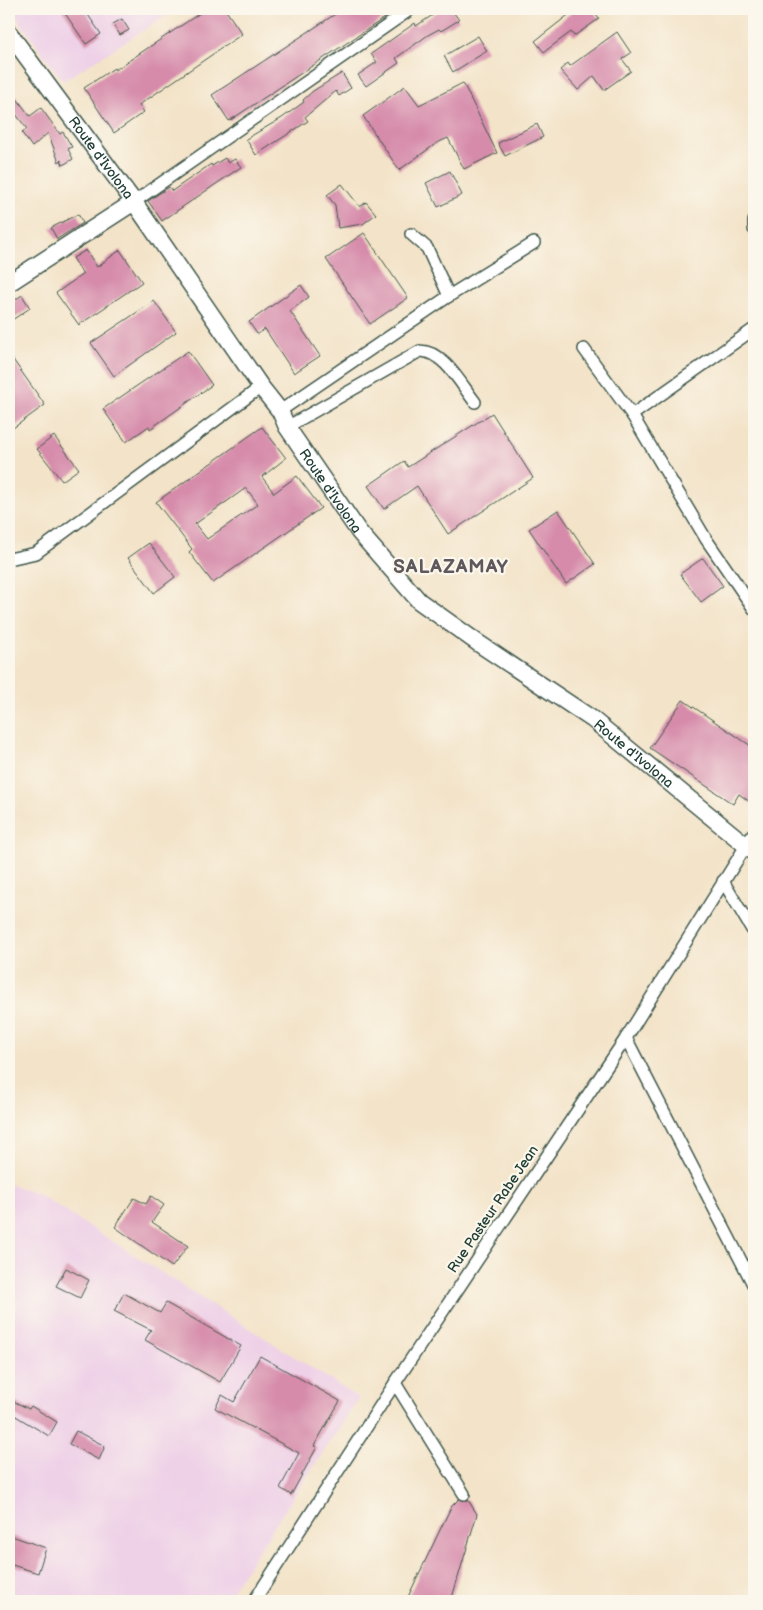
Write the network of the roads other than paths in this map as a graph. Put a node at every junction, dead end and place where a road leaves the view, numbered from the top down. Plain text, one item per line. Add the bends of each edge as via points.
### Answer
1 (411, 9) edge
2 (9, 33) edge
3 (134, 202) junction
4 (754, 221) edge
5 (754, 229) edge
6 (412, 234) dead end
7 (534, 243) dead end
8 (9, 284) edge
9 (449, 296) junction
10 (754, 330) edge
11 (584, 349) dead end
12 (261, 387) junction
13 (475, 402) dead end
14 (280, 411) junction
15 (632, 415) junction
16 (287, 427) junction
17 (9, 559) edge
18 (754, 609) edge
19 (752, 843) edge
20 (723, 881) junction
21 (754, 932) edge
22 (626, 1038) junction
23 (754, 1286) edge
24 (395, 1383) junction
25 (464, 1494) dead end
26 (254, 1601) edge

1 - 3 street
2 - 3 main road, Route d'Ivolona
3 - 8 main road
3 - 12 main road, Route d'Ivolona
4 - 5 street
6 - 9 street via 427,248
7 - 9 street
9 - 14 street
10 - 15 street
11 - 15 street
12 - 14 main road, Route d'Ivolona
12 - 17 street via 36,553
13 - 16 street via 442,361 428,351 420,351
14 - 16 main road, Route d'Ivolona
15 - 18 street via 706,539
16 - 19 main road, Route d'Ivolona via 358,532 419,601 592,719
19 - 20 street, Rue Pasteur Rabe Jean
20 - 21 street
20 - 22 street, Rue Pasteur Rabe Jean
22 - 23 street
22 - 24 street, Rue Pasteur Rabe Jean
24 - 25 street
24 - 26 street, Rue Pasteur Rabe Jean

